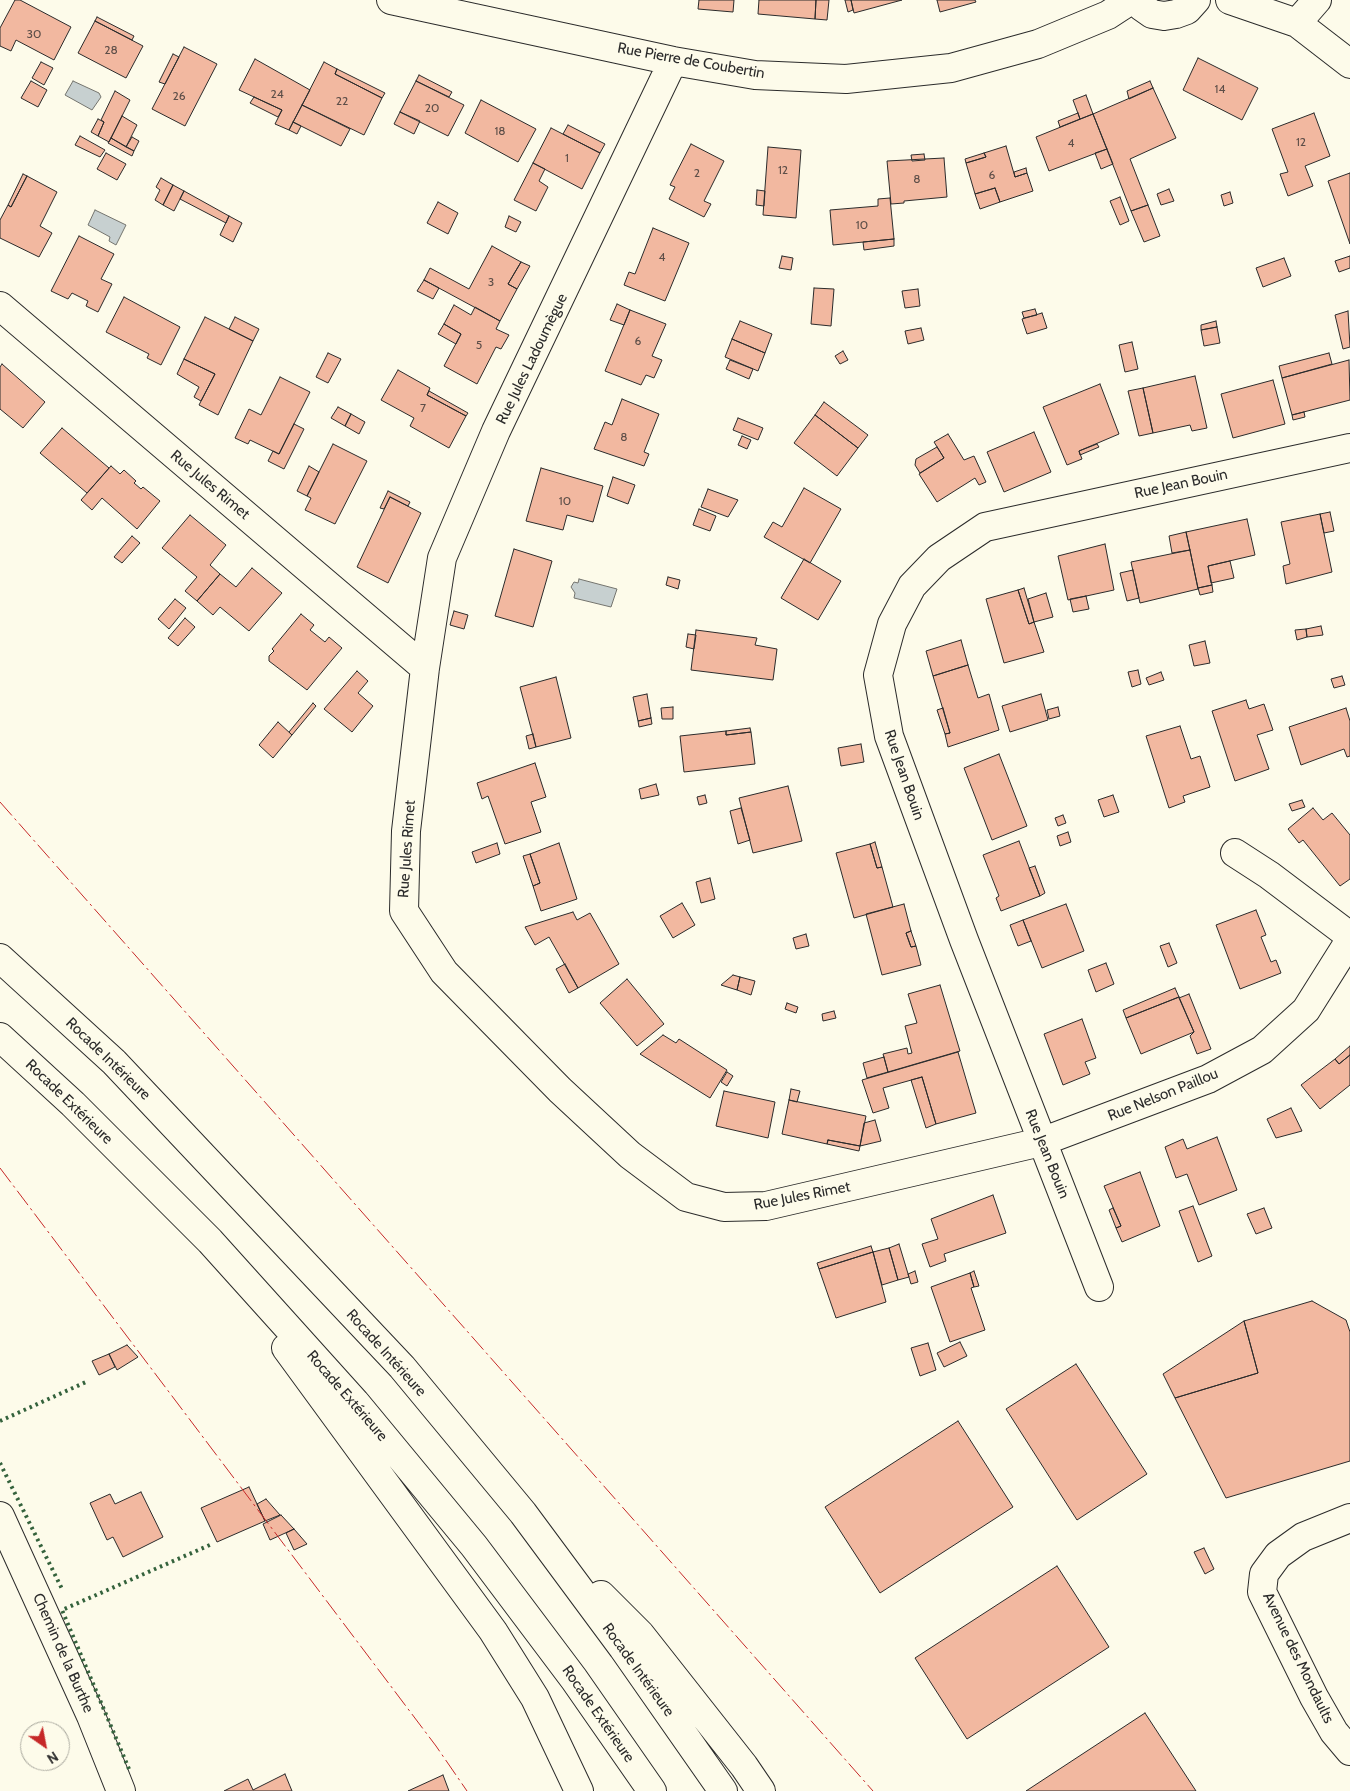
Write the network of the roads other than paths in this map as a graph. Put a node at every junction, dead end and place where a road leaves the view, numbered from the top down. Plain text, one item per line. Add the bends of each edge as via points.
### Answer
1 (391, 0) edge
2 (1131, 0) edge
3 (1136, 0) edge
4 (1196, 0) edge
5 (1230, 0) edge
6 (1317, 0) edge
7 (1298, 24) junction
8 (673, 60) junction
9 (1350, 64) edge
10 (0, 306) edge
11 (1350, 448) edge
12 (425, 668) junction
13 (1235, 853) dead end
14 (1350, 936) edge
15 (1350, 940) edge
16 (0, 958) edge
17 (0, 1037) edge
18 (1041, 1142) junction
19 (210, 1240) junction
20 (1099, 1288) dead end
21 (523, 1513) junction
22 (0, 1516) edge
23 (1350, 1518) edge
24 (1350, 1751) edge
25 (121, 1791) edge
26 (579, 1791) edge
27 (652, 1791) edge
28 (723, 1791) edge
29 (761, 1791) edge

1 - 8 main road, Rue Pierre de Coubertin
2 - 8 main road, Rue Pierre de Coubertin via 1108,15 1038,44 951,68 846,79 755,75
3 - 4 main road via 1152,14 1164,16 1187,10
5 - 7 main road
6 - 7 main road
7 - 9 main road
8 - 12 main road, Rue Jules Ladoumègue via 496,430 442,558
10 - 12 main road, Rue Jules Rimet
11 - 18 main road, Rue Jean Bouin via 985,528 939,558 912,586 892,624 878,675 889,736
12 - 18 main road, Rue Jules Rimet via 406,832 404,911 444,972 560,1090 630,1155 686,1197 724,1207 766,1206
13 - 14 main road
15 - 18 main road, Rue Nelson Paillou via 1306,1010 1262,1050 1208,1079
16 - 21 main road, Rocade Intérieure via 114,1062 402,1367
17 - 19 main road, Rocade Extérieure via 73,1104
18 - 20 main road, Rue Jean Bouin
19 - 26 main road via 328,1408 493,1631 535,1698
19 - 27 main road, Rocade Extérieure via 355,1402 474,1546 574,1679
21 - 28 main road, Rocade Intérieure
21 - 29 main road via 640,1634
22 - 25 main road, Chemin de la Burthe via 91,1716
23 - 24 main road, Avenue des Mondaults via 1303,1536 1278,1555 1264,1574 1262,1592 1314,1697 1334,1732

